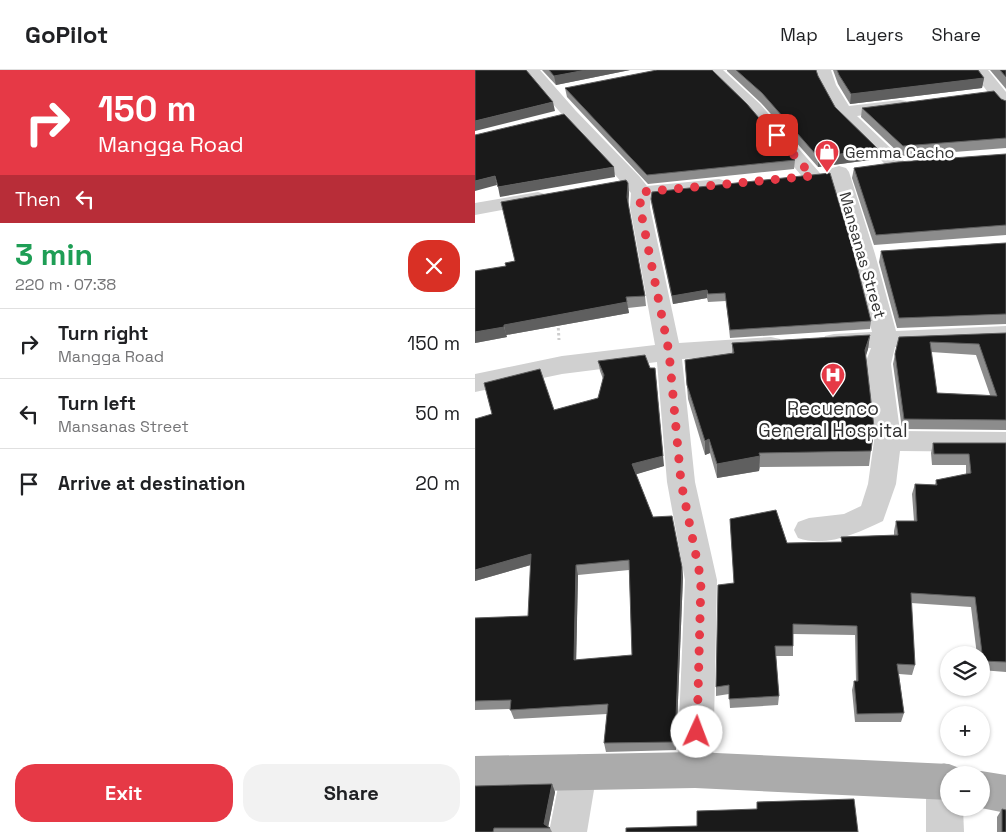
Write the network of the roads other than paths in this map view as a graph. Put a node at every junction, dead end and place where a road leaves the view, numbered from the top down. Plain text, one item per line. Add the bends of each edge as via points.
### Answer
1 (531, 70) edge
2 (713, 70) edge
3 (823, 70) edge
4 (986, 72) edge
5 (570, 89) edge
6 (551, 93) junction
7 (977, 95) edge
8 (1001, 99) edge
9 (919, 102) edge
10 (842, 112) junction
11 (570, 115) junction
12 (551, 120) edge
13 (855, 169) junction
14 (736, 183) edge
15 (629, 186) junction
16 (558, 194) edge
17 (475, 210) edge
18 (1006, 334) edge
19 (886, 338) junction
20 (669, 352) junction
21 (475, 383) edge
22 (888, 441) junction
23 (1006, 442) edge
24 (809, 530) dead end
25 (695, 770) junction
26 (579, 772) junction
27 (475, 774) edge
28 (940, 782) edge
29 (990, 791) edge
30 (1006, 794) edge
31 (945, 816) edge
32 (568, 832) edge
33 (945, 832) edge

1 - 6 street
2 - 13 street via 753,108 802,177
3 - 10 street
4 - 8 street
5 - 6 street
6 - 11 street
7 - 8 street
9 - 10 street
10 - 13 street via 905,163
11 - 12 street
11 - 15 street
13 - 19 street, Mansanas Street via 874,253
14 - 15 street
15 - 20 street via 640,207
16 - 17 street
18 - 19 street
19 - 20 street
19 - 22 street via 878,364
20 - 21 street via 562,365
20 - 25 street via 681,482 701,580
22 - 23 street
22 - 24 street via 882,484 873,513 848,525
25 - 26 main road
25 - 28 main road
26 - 27 main road
26 - 32 street
29 - 30 main road
31 - 33 street

